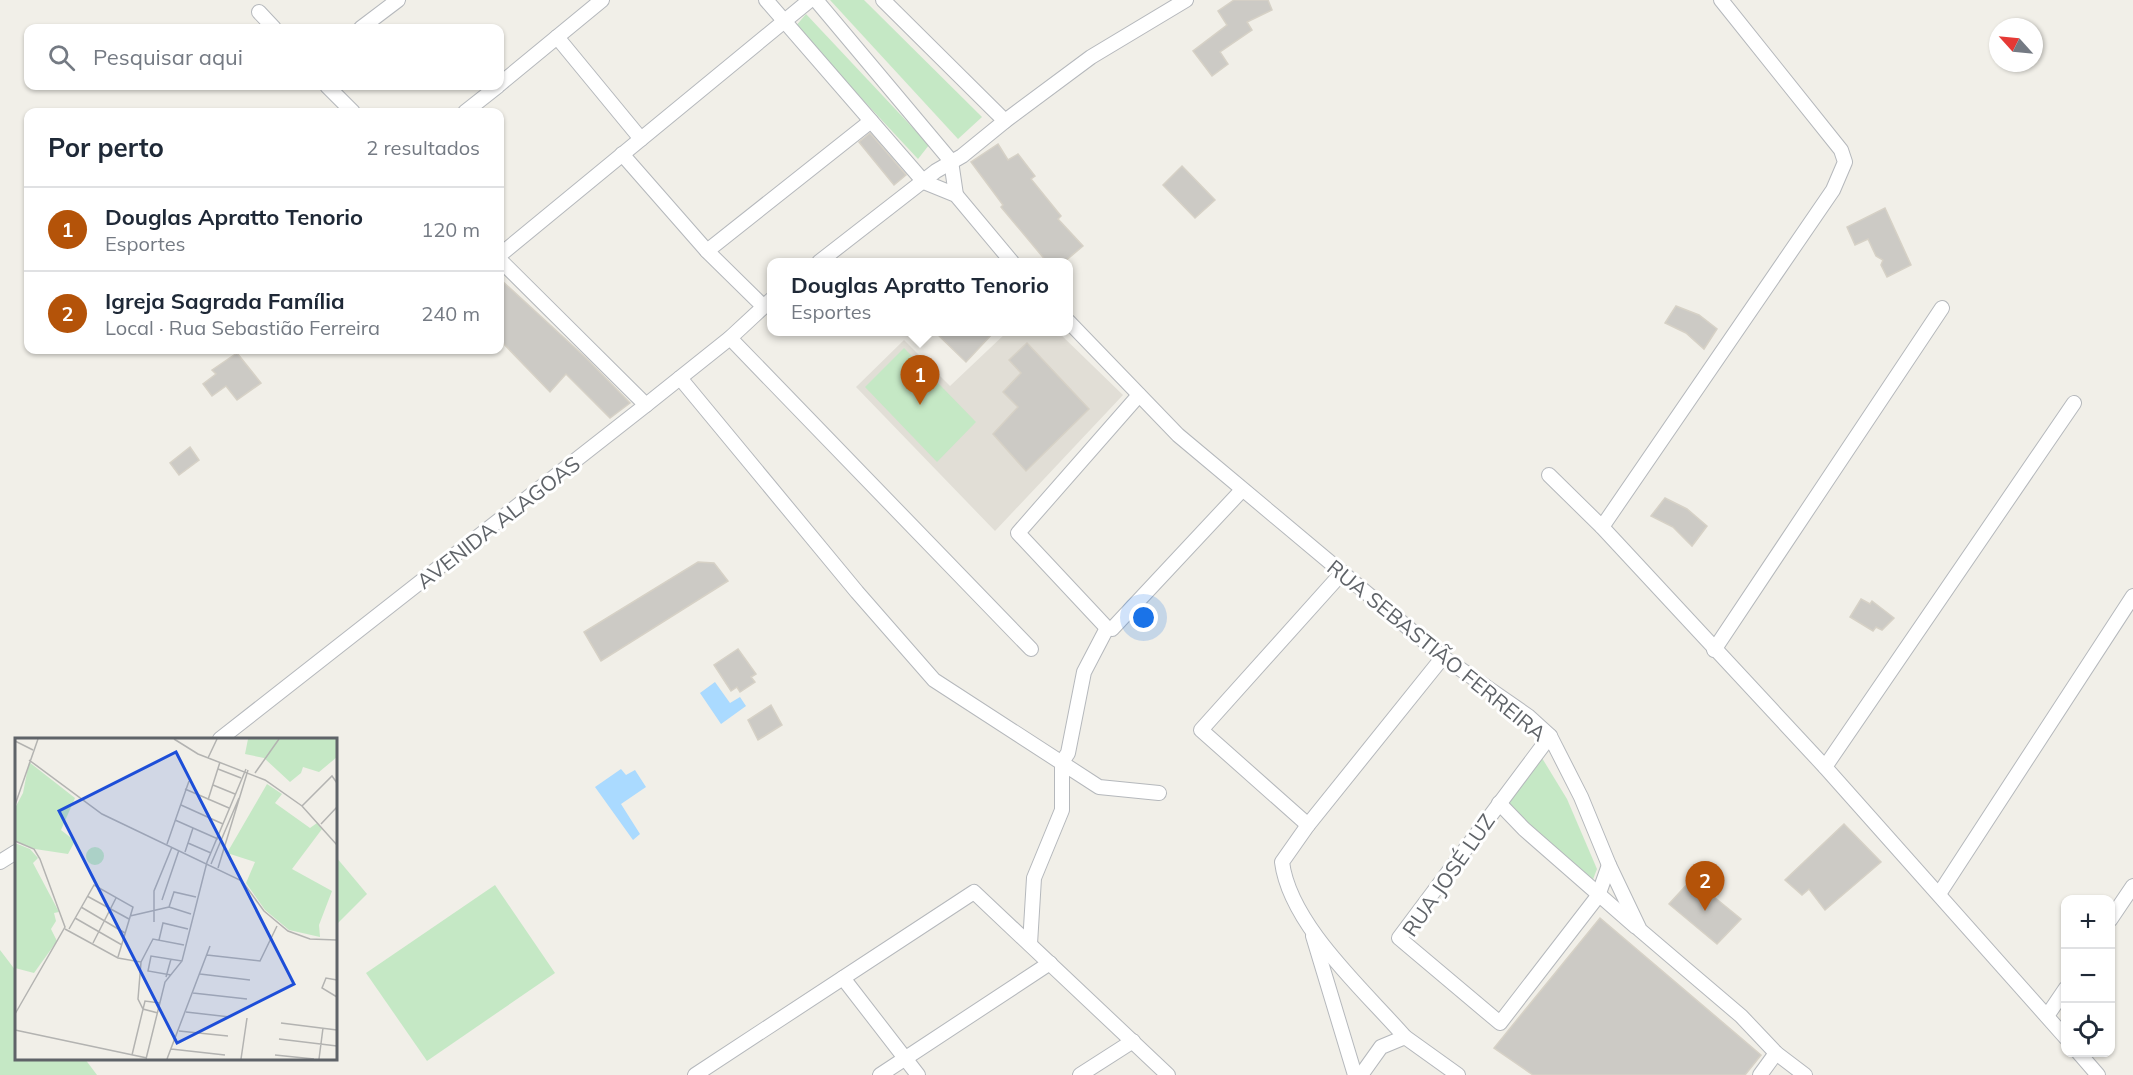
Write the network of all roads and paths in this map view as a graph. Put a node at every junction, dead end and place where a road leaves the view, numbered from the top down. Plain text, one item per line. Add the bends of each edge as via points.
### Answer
1 (398, 0) edge
2 (602, 0) edge
3 (766, 0) edge
4 (810, 0) edge
5 (816, 0) edge
6 (883, 0) edge
7 (1186, 0) edge
8 (1721, 0) edge
9 (259, 12) dead end
10 (785, 22) junction
11 (270, 24) edge
12 (367, 24) edge
13 (557, 37) junction
14 (504, 81) edge
15 (331, 90) edge
16 (493, 90) edge
17 (349, 108) edge
18 (470, 108) edge
19 (1005, 120) junction
20 (871, 122) junction
21 (641, 139) junction
22 (622, 154) junction
23 (956, 159) junction
24 (924, 182) junction
25 (956, 195) junction
26 (707, 251) junction
27 (504, 254) edge
28 (824, 258) edge
29 (1009, 258) edge
30 (504, 261) edge
31 (767, 303) edge
32 (1942, 308) dead end
33 (1073, 326) edge
34 (730, 338) junction
35 (680, 378) junction
36 (1139, 395) junction
37 (2074, 403) dead end
38 (646, 405) junction
39 (1549, 475) dead end
40 (1242, 490) junction
41 (1602, 527) junction
42 (1341, 574) junction
43 (2133, 596) edge
44 (1109, 629) junction
45 (1031, 649) dead end
46 (1714, 650) junction
47 (1443, 657) junction
48 (1550, 736) junction
49 (221, 738) edge
50 (1062, 762) junction
51 (1825, 767) junction
52 (1159, 792) dead end
53 (1499, 803) junction
54 (1308, 825) junction
55 (15, 853) edge
56 (0, 862) edge
57 (1609, 865) junction
58 (2133, 886) edge
59 (1939, 894) junction
60 (1598, 896) junction
61 (2115, 913) edge
62 (1640, 930) junction
63 (1311, 931) junction
64 (1030, 944) junction
65 (1050, 963) junction
66 (843, 978) junction
67 (2061, 995) edge
68 (2047, 1016) junction
69 (2061, 1032) edge
70 (1405, 1037) junction
71 (1133, 1041) junction
72 (1776, 1053) junction
73 (2082, 1057) edge
74 (905, 1058) junction
75 (694, 1075) edge
76 (880, 1075) edge
77 (918, 1075) edge
78 (1080, 1075) edge
79 (1168, 1075) edge
80 (1354, 1075) edge
81 (1361, 1075) edge
82 (1458, 1075) edge
83 (1760, 1075) edge
84 (1805, 1075) edge
85 (2098, 1075) edge

1 - 12 street
2 - 13 street
3 - 10 street
4 - 10 street
5 - 23 street
6 - 19 street
7 - 19 street via 1091,57
8 - 41 street via 1841,150 1845,162 1827,200
9 - 11 street
10 - 20 street
10 - 21 street
13 - 14 street
13 - 21 street
15 - 17 street
16 - 18 street
19 - 23 street
20 - 24 street
20 - 26 street
21 - 22 street
22 - 26 street
22 - 27 street
23 - 24 street
23 - 25 street
24 - 25 street
24 - 28 street
25 - 29 street
26 - 31 street
30 - 38 street
31 - 34 street, AVENIDA ALAGOAS
32 - 46 street
33 - 36 street, RUA SEBASTIÃO FERREIRA
34 - 35 street, AVENIDA ALAGOAS
34 - 45 street
35 - 38 street, AVENIDA ALAGOAS
35 - 50 street via 934,680
36 - 40 street, RUA SEBASTIÃO FERREIRA
36 - 44 street via 1018,533
37 - 51 street
38 - 49 street, AVENIDA ALAGOAS
39 - 41 street
40 - 42 street, RUA SEBASTIÃO FERREIRA
40 - 44 street
41 - 46 street
42 - 47 street, RUA SEBASTIÃO FERREIRA
42 - 54 street via 1201,730
43 - 59 street
44 - 50 street via 1084,672 1068,753
46 - 51 street
47 - 48 street, RUA SEBASTIÃO FERREIRA via 1528,716
47 - 54 street
48 - 53 street, RUA JOSÉ LUZ
48 - 57 street, RUA SEBASTIÃO FERREIRA
50 - 52 street via 1099,787
50 - 64 street via 1062,810 1034,878
51 - 59 street
53 - 60 street
53 - 60 street, RUA JOSÉ LUZ via 1399,938 1500,1023
54 - 63 street via 1282,862 1285,881
55 - 56 street
57 - 60 street
57 - 62 street, RUA SEBASTIÃO FERREIRA
58 - 61 street
59 - 68 street
60 - 62 street
62 - 72 street, RUA SEBASTIÃO FERREIRA via 1740,1016
63 - 70 street
63 - 80 street
64 - 65 street
64 - 66 street via 974,892
65 - 71 street
65 - 74 street
66 - 74 street
66 - 75 street
67 - 68 street
68 - 69 street
70 - 81 street via 1381,1047
70 - 82 street
71 - 78 street
71 - 79 street
72 - 83 street
72 - 84 street, RUA SEBASTIÃO FERREIRA
73 - 85 street
74 - 76 street
74 - 77 street

